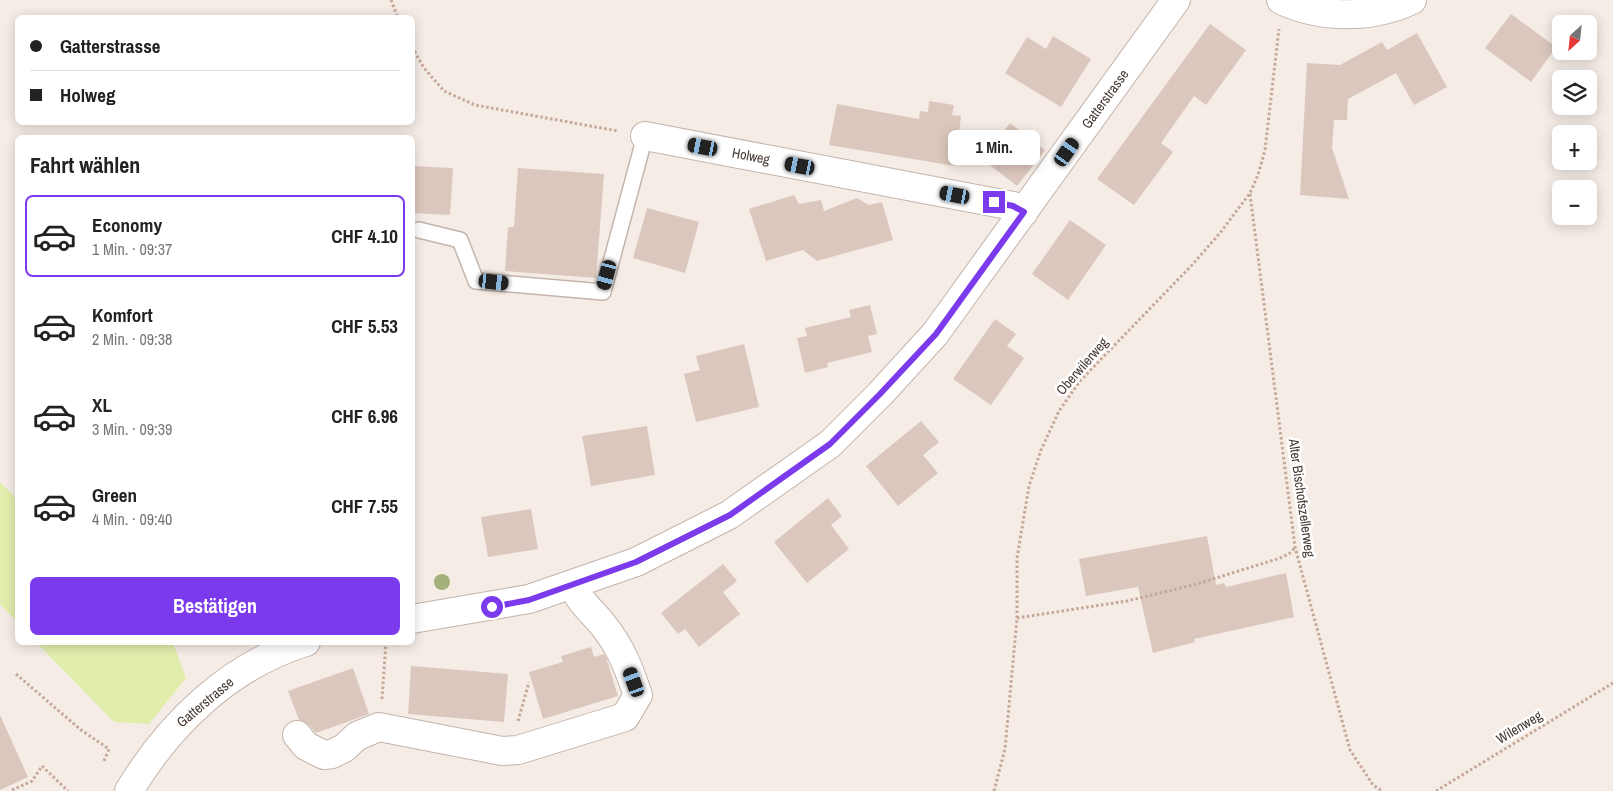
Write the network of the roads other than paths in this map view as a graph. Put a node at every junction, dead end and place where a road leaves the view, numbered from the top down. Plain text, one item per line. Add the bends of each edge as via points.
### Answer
1 (1176, 0) edge
2 (1282, 0) edge
3 (1412, 0) edge
4 (645, 136) joint
5 (1024, 212) junction
6 (419, 230) dead end
7 (573, 584) junction
8 (415, 619) edge
9 (297, 645) edge
10 (297, 735) dead end
11 (128, 791) edge

1 - 5 street, Gatterstrasse
2 - 3 street via 1318,12 1345,14 1368,13
4 - 5 street, Holweg via 1013,206
4 - 6 lane via 603,292 476,281 460,240
5 - 7 street, Gatterstrasse via 936,334 830,444 730,515 636,562
7 - 8 street, Gatterstrasse via 529,600
7 - 10 street via 578,598 624,655 638,695 625,717 518,750 502,750 379,728 357,736 338,751 324,754 306,746
9 - 11 street, Gatterstrasse via 234,677 191,711 166,738

